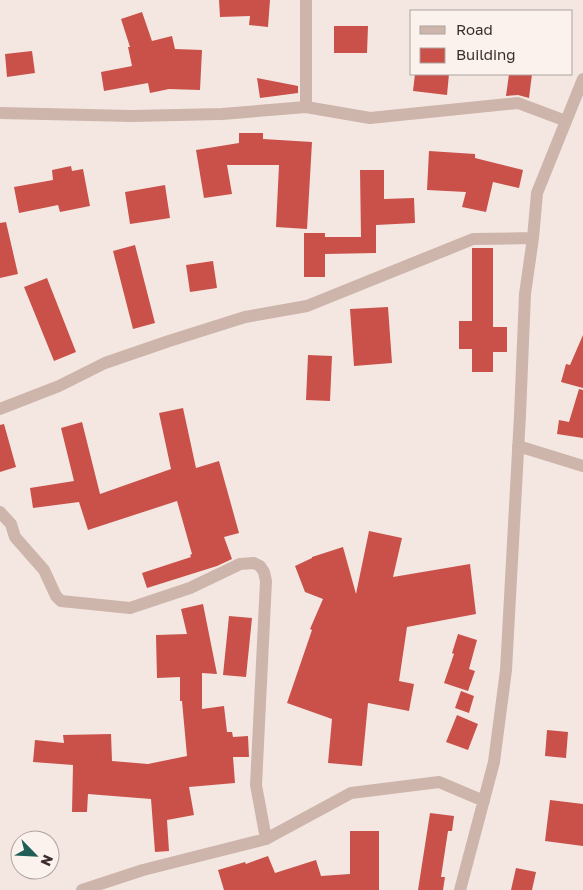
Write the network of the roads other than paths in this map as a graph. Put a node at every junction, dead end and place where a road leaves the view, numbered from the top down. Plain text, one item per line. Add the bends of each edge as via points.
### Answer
1 (306, 0) edge
2 (583, 78) edge
3 (306, 107) junction
4 (0, 113) edge
5 (566, 121) junction
6 (533, 238) junction
7 (0, 409) edge
8 (518, 446) junction
9 (583, 466) edge
10 (0, 512) edge
11 (484, 801) junction
12 (266, 839) junction
13 (82, 890) edge
14 (460, 890) edge

1 - 3 street
2 - 5 street
3 - 4 street via 222,114 132,116
3 - 5 street via 370,118 518,103
5 - 6 street via 537,193
6 - 7 street via 473,239 307,306 246,317 105,363 59,386
6 - 8 street via 525,294
8 - 9 street
8 - 11 street via 506,670 494,762
10 - 12 street via 11,524 15,537 44,570 61,601 130,608 190,588 240,564 260,566 266,581 256,785
11 - 12 street via 439,782 351,793
11 - 14 street
12 - 13 street via 143,870

